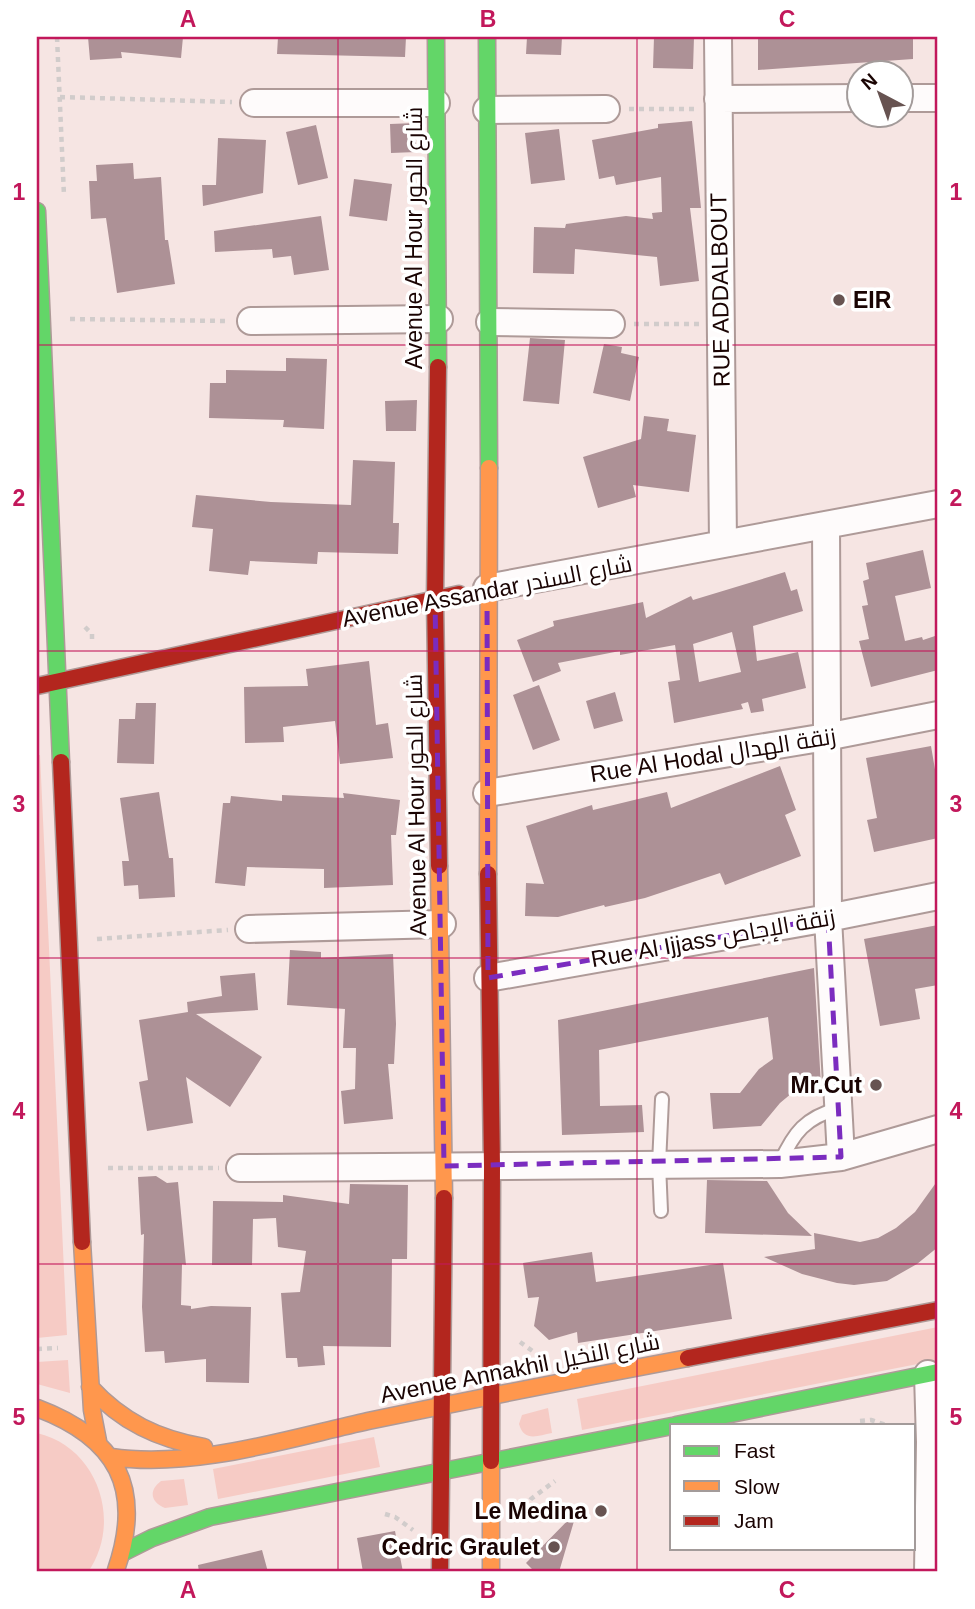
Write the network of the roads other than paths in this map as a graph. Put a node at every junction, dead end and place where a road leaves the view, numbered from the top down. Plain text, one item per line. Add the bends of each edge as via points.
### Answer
1 (436, 37) edge
2 (487, 37) edge
3 (718, 37) edge
4 (916, 98) edge
5 (938, 98) edge
6 (846, 99) edge
7 (254, 103) road end
8 (436, 103) junction
9 (719, 104) junction
10 (606, 109) road end
11 (487, 110) junction
12 (37, 211) edge
13 (439, 319) junction
14 (251, 321) road end
15 (490, 322) junction
16 (611, 324) road end
17 (938, 504) edge
18 (826, 525) junction
19 (723, 544) junction
20 (487, 588) junction
21 (435, 599) junction
22 (58, 682) junction
23 (37, 687) edge
24 (938, 715) edge
25 (826, 737) junction
26 (487, 793) junction
27 (938, 895) edge
28 (828, 918) junction
29 (442, 924) junction
30 (249, 929) road end
31 (488, 978) junction
32 (662, 1099) dead end
33 (839, 1108) junction
34 (938, 1129) edge
35 (841, 1157) junction
36 (659, 1164) junction
37 (780, 1164) junction
38 (444, 1166) junction
39 (492, 1166) junction
40 (240, 1168) road end
41 (660, 1210) dead end
42 (938, 1310) edge
43 (933, 1373) edge
44 (90, 1387) junction
45 (492, 1395) junction
46 (443, 1406) junction
47 (37, 1408) edge
48 (684, 1424) edge
49 (670, 1427) edge
50 (97, 1441) junction
51 (230, 1451) junction
52 (111, 1457) junction
53 (492, 1462) junction
54 (442, 1473) junction
55 (124, 1552) junction
56 (115, 1572) edge
57 (440, 1572) edge
58 (491, 1572) edge
59 (928, 1572) edge

1 - 8 street, Avenue Al Hour شارع الحور
2 - 11 street
3 - 9 street, RUE ADDALBOUT
4 - 5 street
6 - 9 street
7 - 8 street
8 - 13 street, Avenue Al Hour شارع الحور
9 - 19 street, RUE ADDALBOUT
10 - 11 street
11 - 15 street
12 - 22 street
13 - 14 street
13 - 21 street, Avenue Al Hour شارع الحور
15 - 16 street
15 - 20 street
17 - 18 street, Avenue Assandar شارع السندر
18 - 19 street, Avenue Assandar شارع السندر
18 - 25 street
19 - 20 street, Avenue Assandar شارع السندر
20 - 21 street, Avenue Assandar شارع السندر
20 - 26 street
21 - 22 street, Avenue Assandar شارع السندر
21 - 29 street, Avenue Al Hour شارع الحور
22 - 23 street, Avenue Assandar شارع السندر
22 - 44 street
24 - 25 street, Rue Al Hodal زنقة الهدال
25 - 26 street, Rue Al Hodal زنقة الهدال
25 - 28 street
26 - 31 street
27 - 28 street, Rue Al Ijjass زنقة الإجاص
28 - 31 street, Rue Al Ijjass زنقة الإجاص
28 - 33 street
29 - 30 street
29 - 38 street, Avenue Al Hour شارع الحور
31 - 39 street
32 - 36 lane
33 - 35 street
33 - 37 lane via 804,1124
34 - 35 street
35 - 37 street
36 - 37 street
36 - 39 street
36 - 41 lane
38 - 39 street
38 - 40 street
38 - 46 street, Avenue Al Hour شارع الحور
39 - 45 street
42 - 45 street, Avenue Annakhil شارع النخيل
43 - 48 street
43 - 59 street
44 - 50 street
44 - 51 street via 111,1410 151,1434
45 - 46 street, Avenue Annakhil شارع النخيل
45 - 53 street
46 - 51 street, Avenue Annakhil شارع النخيل
46 - 54 street, Avenue Al Hour شارع الحور
47 - 50 street via 79,1425
49 - 53 street
50 - 52 street
51 - 52 street, Avenue Annakhil شارع النخيل via 166,1462
52 - 55 street via 128,1503
53 - 54 street
53 - 58 street
54 - 55 street via 210,1517
54 - 57 street, Avenue Al Hour شارع الحور
55 - 56 street

